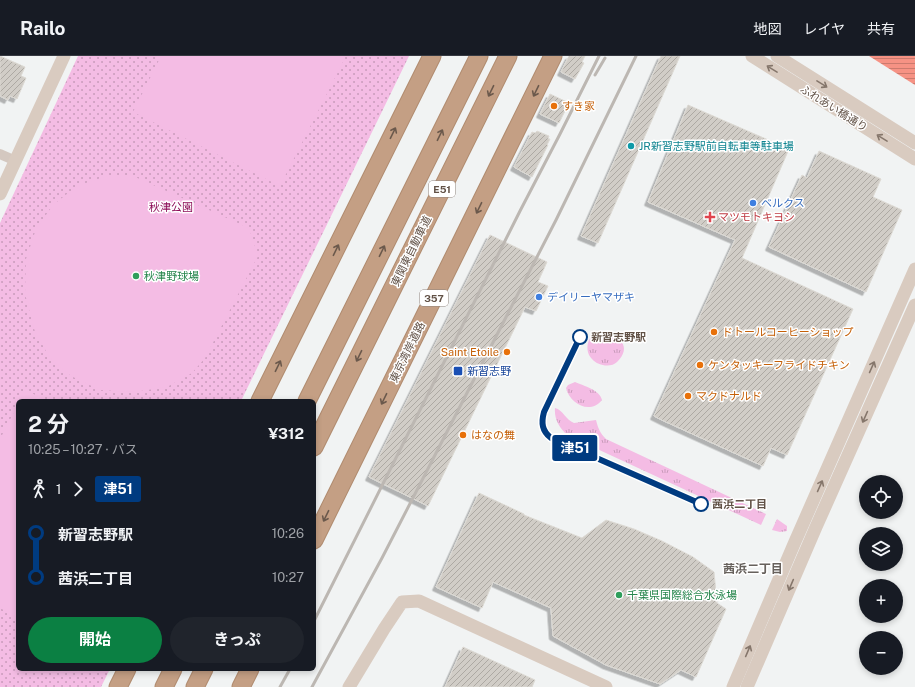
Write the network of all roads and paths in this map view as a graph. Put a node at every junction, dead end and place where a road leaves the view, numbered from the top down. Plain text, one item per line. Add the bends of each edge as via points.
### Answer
1 (432, 56) edge
2 (479, 56) edge
3 (508, 56) edge
4 (553, 56) edge
5 (752, 56) edge
6 (777, 56) edge
7 (59, 58) edge
8 (915, 143) edge
9 (0, 154) edge
10 (915, 159) edge
11 (16, 161) junction
12 (0, 194) edge
13 (915, 268) edge
14 (915, 305) edge
15 (261, 399) edge
16 (308, 399) edge
17 (316, 443) edge
18 (316, 536) edge
19 (126, 671) edge
20 (172, 671) edge
21 (203, 671) edge
22 (249, 671) edge
23 (118, 687) edge
24 (164, 687) edge
25 (195, 687) edge
26 (241, 687) edge
27 (349, 687) edge
28 (606, 687) edge
29 (733, 687) edge
30 (747, 687) edge

15 -> 1 highway
16 -> 2 highway, E51
3 -> 17 highway, 東関東自動車道 / E51
4 -> 18 highway, 東京湾岸道路 / 357
10 -> 5 street, ふれあい橋通り
6 -> 8 street, ふれあい橋通り
7 - 11 street
9 - 11 street
11 - 12 street
29 -> 13 street
14 -> 30 street
19 - 23 highway
20 - 24 highway
21 - 25 highway
22 - 26 highway
27 - 28 street via 402,602 419,601

